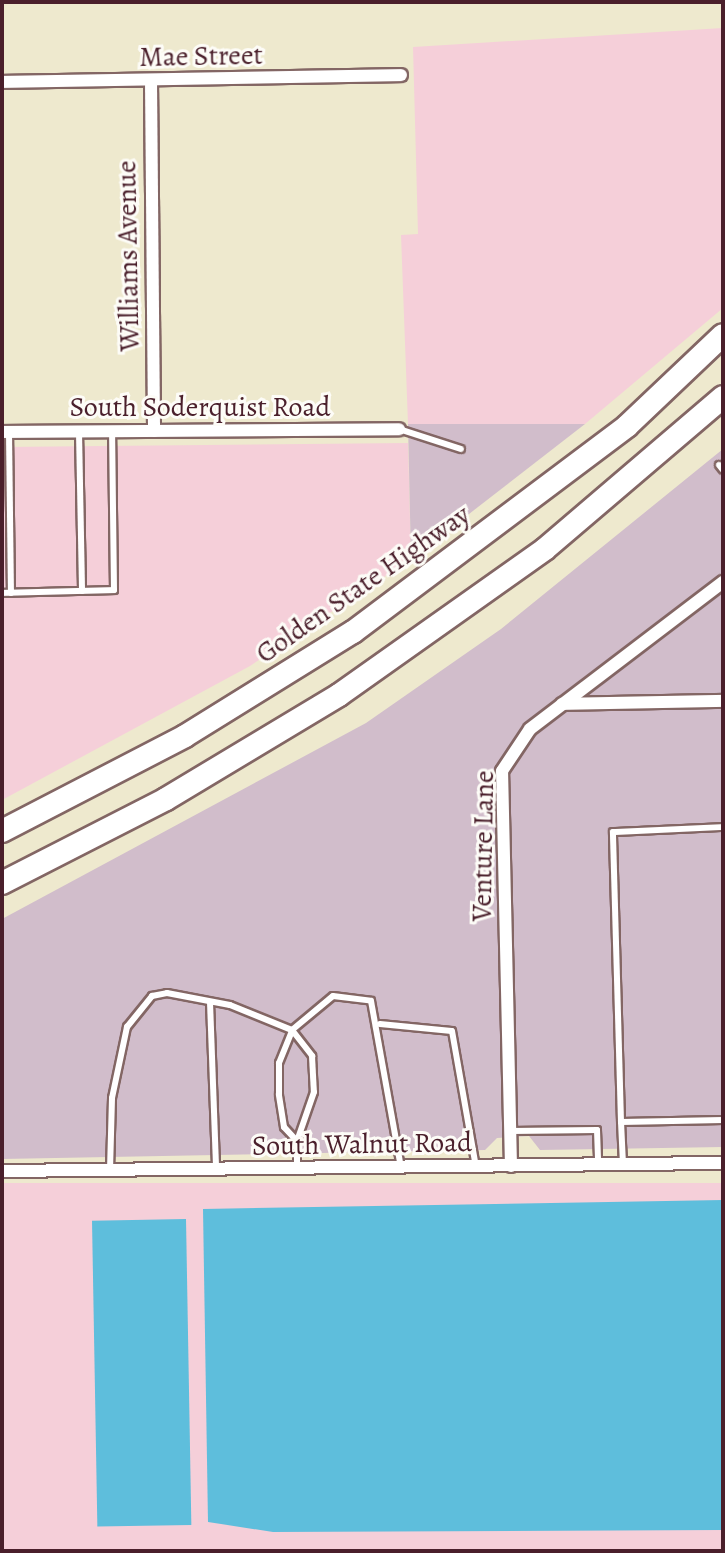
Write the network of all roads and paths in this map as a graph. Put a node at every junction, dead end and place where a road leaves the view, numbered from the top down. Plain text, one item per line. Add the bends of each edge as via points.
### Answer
1 (401, 75) dead end
2 (151, 81) junction
3 (2, 82) edge
4 (723, 335) edge
5 (723, 397) edge
6 (399, 429) joint
7 (112, 431) junction
8 (154, 431) junction
9 (6, 432) edge
10 (79, 432) junction
11 (461, 449) dead end
12 (723, 582) edge
13 (82, 591) junction
14 (2, 593) edge
15 (11, 593) junction
16 (723, 701) edge
17 (562, 704) junction
18 (723, 827) edge
19 (2, 831) edge
20 (2, 883) edge
21 (210, 1002) junction
22 (380, 1024) junction
23 (292, 1030) junction
24 (723, 1120) edge
25 (621, 1122) junction
26 (511, 1131) junction
27 (297, 1141) junction
28 (723, 1163) edge
29 (623, 1164) junction
30 (598, 1165) junction
31 (511, 1166) junction
32 (401, 1167) junction
33 (476, 1167) junction
34 (297, 1168) junction
35 (216, 1169) junction
36 (110, 1170) junction
37 (2, 1171) edge

1 - 2 street, Mae Street
2 - 3 street, Mae Street
2 - 8 street, Williams Avenue
4 - 19 highway, Golden State Highway via 627,426 353,632 185,736
5 - 20 highway via 545,549 351,687 166,799
6 - 8 street, South Soderquist Road
6 - 11 lane
7 - 8 street, South Soderquist Road
7 - 10 street, South Soderquist Road
7 - 13 lane via 114,590
9 - 10 street, South Soderquist Road
9 - 15 lane
10 - 13 lane
12 - 17 street, Venture Lane
13 - 15 lane
14 - 15 lane
16 - 17 street
17 - 26 street, Venture Lane via 530,729 502,771
18 - 25 lane via 613,832
21 - 23 lane
21 - 35 lane
21 - 36 lane via 152,996 127,1027 112,1098
22 - 23 lane via 371,1001 346,993
22 - 32 lane
22 - 33 lane via 452,1031
23 - 27 lane via 279,1063 279,1094 284,1127
23 - 27 lane via 312,1056 314,1092
24 - 25 lane
25 - 29 lane
26 - 30 lane via 597,1130
26 - 31 street, Venture Lane
27 - 34 lane
28 - 29 street, South Walnut Road
29 - 30 street, South Walnut Road
30 - 31 street, South Walnut Road
31 - 33 street, South Walnut Road
32 - 33 street, South Walnut Road
32 - 34 street, South Walnut Road
34 - 35 street, South Walnut Road
35 - 36 street, South Walnut Road
36 - 37 street, South Walnut Road

